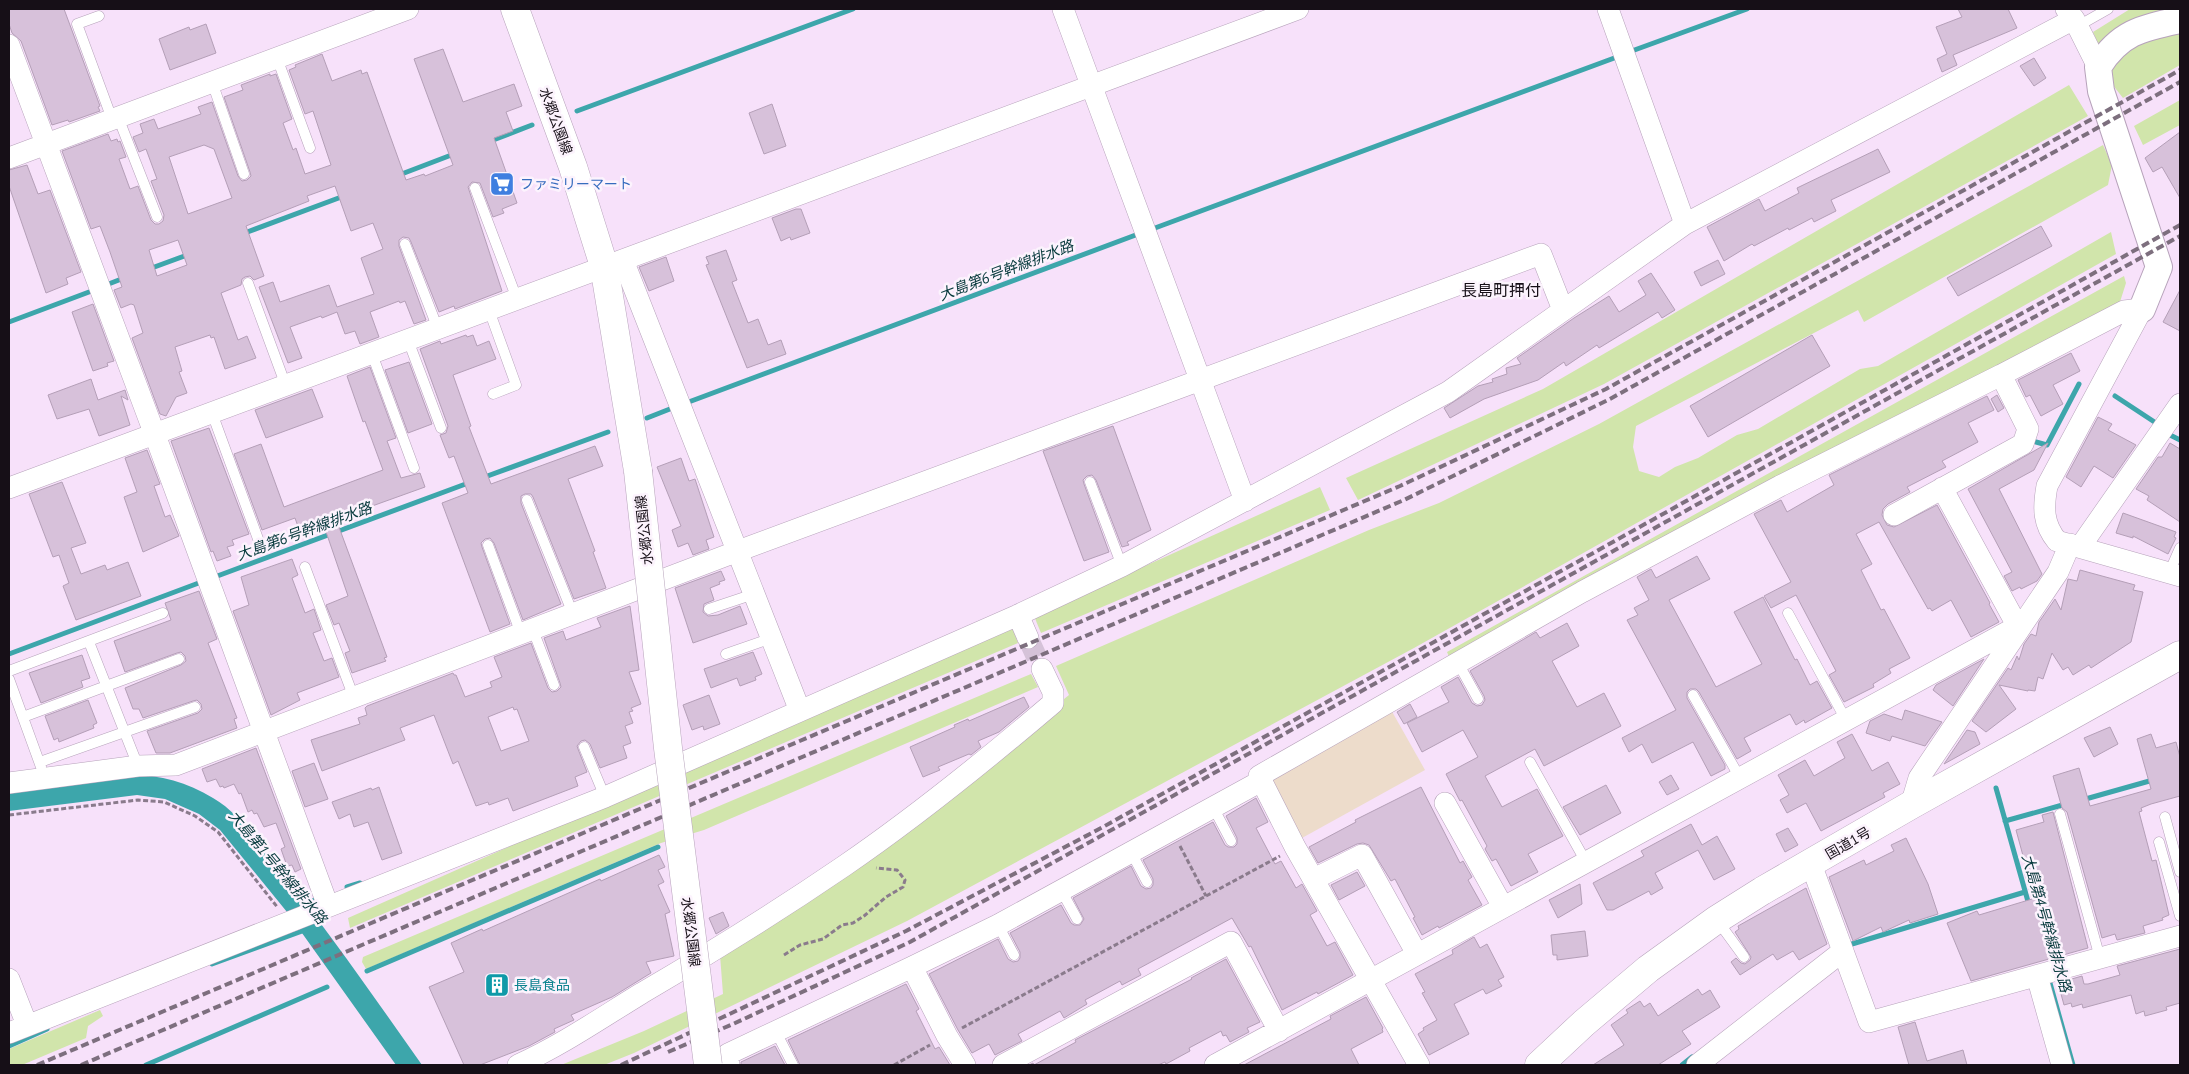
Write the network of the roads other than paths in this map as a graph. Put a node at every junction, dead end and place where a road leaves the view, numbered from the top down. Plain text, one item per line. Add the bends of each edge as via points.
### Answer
1 (408, 9) edge
2 (515, 9) edge
3 (1063, 9) edge
4 (1298, 9) edge
5 (1608, 9) edge
6 (2108, 9) edge
7 (2072, 15) edge
8 (99, 16) dead end
9 (2180, 20) edge
10 (9, 46) edge
11 (277, 58) junction
12 (2098, 67) junction
13 (212, 82) junction
14 (1098, 83) junction
15 (116, 118) junction
16 (45, 144) junction
17 (310, 148) dead end
18 (9, 158) edge
19 (244, 174) dead end
20 (475, 188) dead end
21 (157, 217) dead end
22 (1685, 224) junction
23 (405, 244) dead end
24 (614, 263) junction
25 (2170, 270) edge
26 (248, 283) dead end
27 (517, 299) junction
28 (2142, 309) junction
29 (489, 310) junction
30 (1563, 310) junction
31 (438, 329) junction
32 (408, 340) junction
33 (372, 354) junction
34 (2001, 375) junction
35 (1200, 380) junction
36 (286, 386) junction
37 (493, 394) dead end
38 (2180, 404) edge
39 (212, 413) junction
40 (441, 428) dead end
41 (155, 435) junction
42 (414, 468) dead end
43 (1090, 482) dead end
44 (9, 488) edge
45 (1942, 488) junction
46 (527, 500) dead end
47 (1245, 501) junction
48 (1894, 514) dead end
49 (488, 545) dead end
50 (2075, 546) junction
51 (261, 547) dead end
52 (2180, 548) edge
53 (738, 551) junction
54 (1122, 566) junction
55 (305, 568) dead end
56 (2175, 575) edge
57 (754, 594) junction
58 (709, 609) dead end
59 (1788, 613) dead end
60 (164, 614) dead end
61 (573, 614) junction
62 (1018, 615) junction
63 (2020, 626) junction
64 (527, 632) junction
65 (772, 638) junction
66 (1028, 638) tunnel mouth
67 (89, 642) junction
68 (726, 654) dead end
69 (2180, 655) edge
70 (179, 660) dead end
71 (1458, 663) junction
72 (1042, 669) tunnel mouth
73 (9, 671) edge
74 (9, 679) edge
75 (554, 684) dead end
76 (106, 686) junction
77 (1693, 695) dead end
78 (354, 698) junction
79 (1478, 699) dead end
80 (194, 707) dead end
81 (800, 711) junction
82 (23, 717) junction
83 (1846, 720) junction
84 (124, 732) junction
85 (265, 733) junction
86 (584, 747) dead end
87 (1530, 762) dead end
88 (138, 766) junction
89 (42, 770) junction
90 (1740, 778) junction
91 (1261, 782) junction
92 (9, 783) edge
93 (605, 797) junction
94 (1445, 803) dead end
95 (1911, 805) junction
96 (1213, 807) junction
97 (2060, 814) dead end
98 (2165, 817) dead end
99 (1231, 841) dead end
100 (2159, 842) dead end
101 (1131, 852) junction
102 (1586, 862) junction
103 (1811, 864) junction
104 (2180, 872) edge
105 (1314, 879) junction
106 (1147, 882) dead end
107 (1061, 890) junction
108 (1503, 907) junction
109 (322, 908) junction
110 (2180, 916) edge
111 (1077, 920) dead end
112 (1716, 920) junction
113 (998, 925) junction
114 (2180, 936) edge
115 (1843, 951) junction
116 (1417, 954) junction
117 (1014, 955) dead end
118 (1744, 958) dead end
119 (2100, 958) junction
120 (912, 967) junction
121 (2045, 974) junction
122 (9, 979) edge
123 (1370, 980) junction
124 (18, 1029) edge
125 (1279, 1031) junction
126 (776, 1032) junction
127 (722, 1062) edge
128 (518, 1065) edge
129 (696, 1065) edge
130 (793, 1065) edge
131 (965, 1065) edge
132 (1004, 1065) edge
133 (1216, 1065) edge
134 (1419, 1065) edge
135 (1539, 1065) edge
136 (1697, 1065) edge
137 (2062, 1065) edge

1 - 11 street
2 - 24 main road, 水郷公園線 via 573,167
3 - 14 street
4 - 14 street
5 - 22 street
6 - 7 lane
7 - 12 street
7 - 22 street
8 - 15 lane via 76,24
9 - 12 street via 2133,32 2108,52
10 - 16 street
11 - 13 street
11 - 17 lane
12 - 25 street via 2101,91
13 - 15 street
13 - 19 lane
14 - 24 street
14 - 35 street via 1146,233
15 - 16 street
15 - 21 lane
16 - 18 street
16 - 41 street
20 - 27 lane
22 - 30 street
23 - 31 lane
24 - 27 street
24 - 53 street via 680,404
24 - 127 main road, 水郷公園線, bridge via 668,748
25 - 28 street
26 - 36 lane
27 - 29 street
28 - 34 street via 2124,311
28 - 50 street via 2047,486 2044,515 2048,530 2057,541
29 - 31 street
29 - 37 lane via 516,385
30 - 35 street via 1541,254
30 - 47 street via 1448,392
31 - 32 street
32 - 33 street
32 - 40 lane
33 - 36 street
33 - 42 lane
34 - 45 street via 2028,429 2023,444
34 - 71 street via 1780,486
35 - 47 street
35 - 53 street
36 - 39 street
38 - 50 street
39 - 41 street
39 - 51 lane
41 - 44 street
41 - 85 street
43 - 54 lane
45 - 48 street
45 - 63 street
46 - 61 lane
47 - 54 street
49 - 64 lane
50 - 56 street
50 - 63 street
52 - 56 lane
53 - 57 street
53 - 61 street
54 - 62 street
55 - 78 lane
57 - 58 lane
57 - 65 street
59 - 83 lane
60 - 67 lane
61 - 64 street
62 - 66 street
62 - 81 street
63 - 83 street
63 - 95 street via 1919,778
64 - 75 lane
64 - 78 street
65 - 68 lane
65 - 81 street
67 - 73 lane
67 - 76 lane
69 - 95 main road, 国道1号
70 - 76 lane
71 - 79 lane
71 - 91 street via 1258,776
72 - 128 street via 1054,692 1053,704 982,763 845,865 725,944 587,1028
74 - 82 lane
76 - 82 lane
76 - 84 lane
77 - 90 lane
78 - 85 street
80 - 84 lane
81 - 93 street
82 - 89 lane
83 - 90 street
84 - 88 lane
84 - 89 lane
85 - 88 street via 176,765
85 - 109 street
86 - 93 lane
87 - 102 lane
88 - 89 street
89 - 92 street
90 - 102 street
91 - 96 street
91 - 105 street
93 - 109 street
94 - 108 street
95 - 103 main road, 国道1号
96 - 99 lane
96 - 101 street
97 - 119 lane
98 - 104 lane
100 - 110 lane
101 - 106 lane
101 - 107 street
102 - 108 street
103 - 112 main road, 国道1号
103 - 115 street
105 - 116 street via 1362,855
105 - 123 street
107 - 111 lane
107 - 113 street
108 - 116 street
109 - 124 street
112 - 118 lane
112 - 135 main road, 国道1号 via 1648,968
113 - 117 lane
113 - 120 street
114 - 119 street
115 - 121 street via 1869,1022
115 - 136 street
116 - 123 street
119 - 121 street
120 - 126 street
120 - 131 street
121 - 137 street
122 - 124 street
123 - 125 street
123 - 134 street
125 - 132 street via 1231,942
125 - 133 street
126 - 127 street
126 - 130 lane
127 - 129 street

